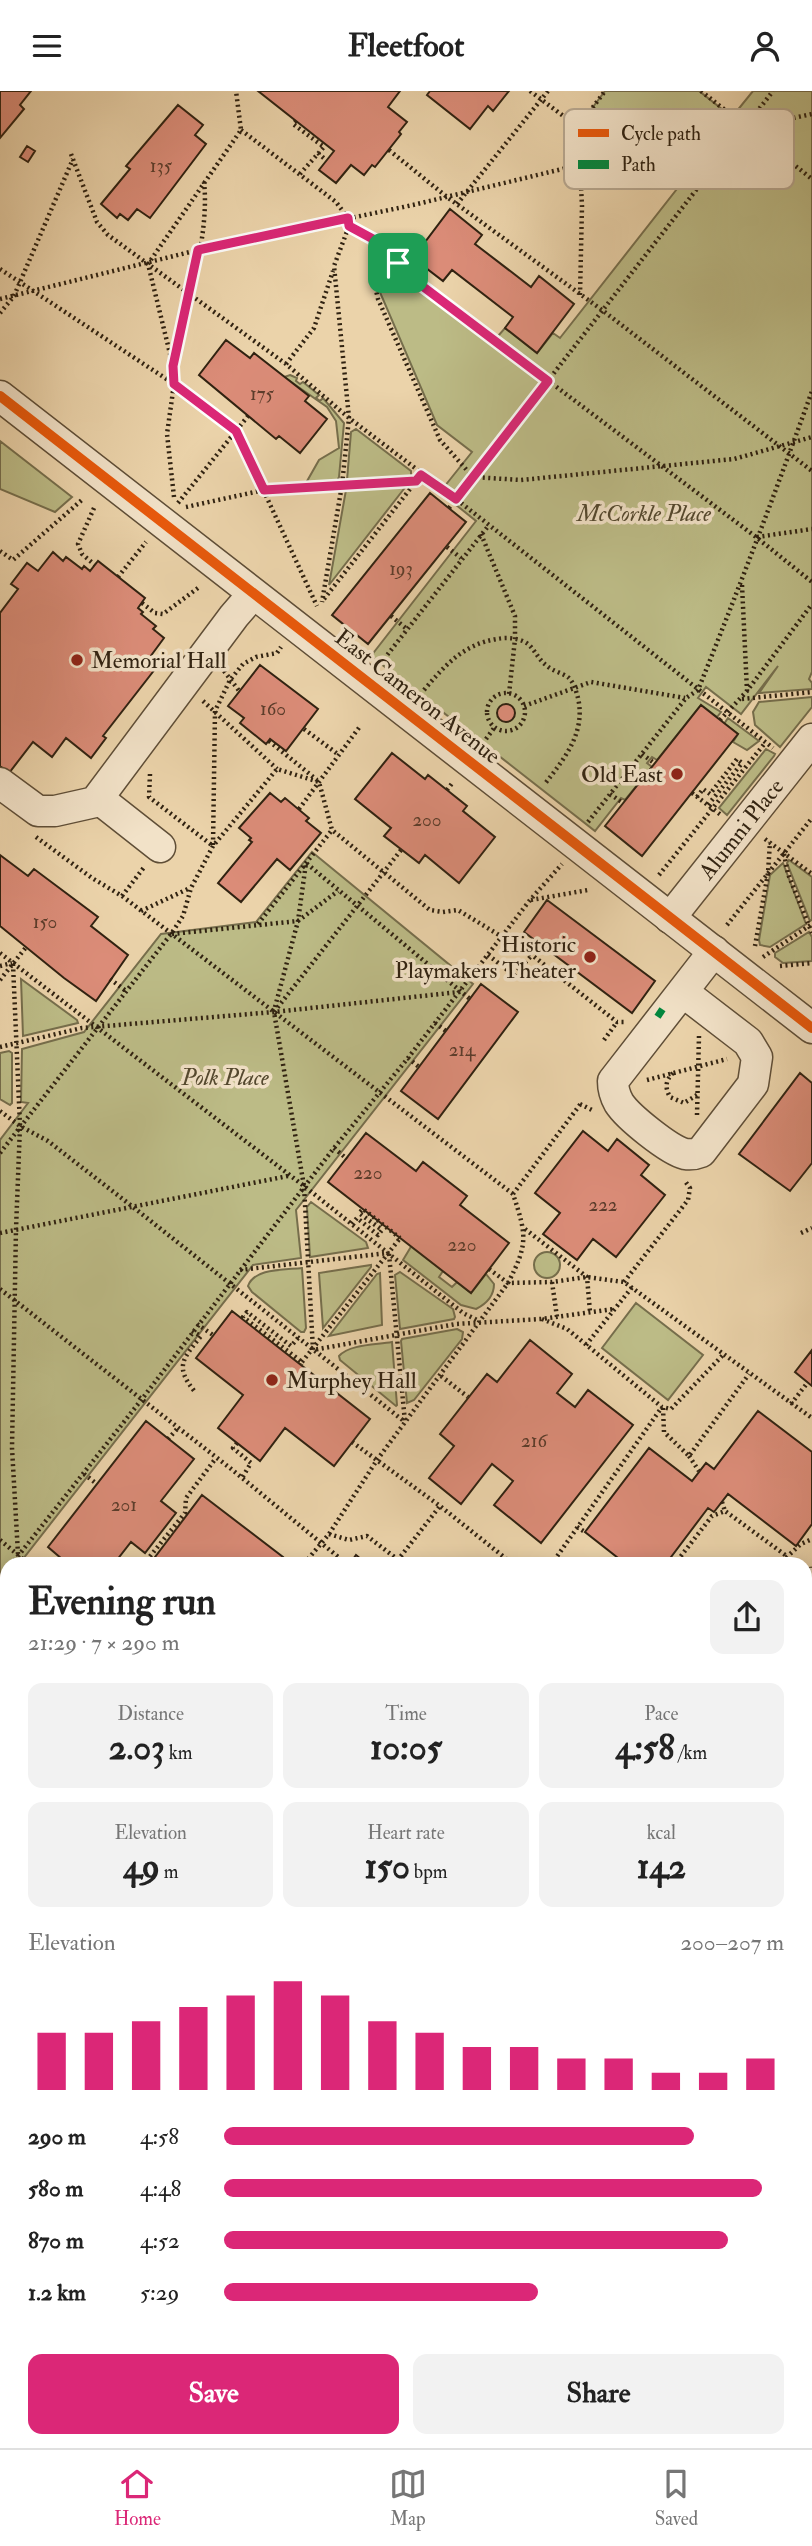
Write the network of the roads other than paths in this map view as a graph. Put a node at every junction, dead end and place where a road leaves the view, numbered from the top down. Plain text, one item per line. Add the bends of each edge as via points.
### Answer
1 (0, 396) edge
2 (253, 594) junction
3 (803, 750) edge
4 (0, 783) edge
5 (99, 799) junction
6 (160, 847) road end
7 (670, 918) junction
8 (714, 951) junction
9 (683, 992) junction
10 (812, 1028) edge

1 - 2 street, East Cameron Avenue via 174,509
2 - 5 street
2 - 7 street, East Cameron Avenue
3 - 7 street, Alumni Place
4 - 5 street via 38,811 87,805
5 - 6 street
7 - 8 street, East Cameron Avenue
8 - 9 street
8 - 10 street, East Cameron Avenue
9 - 9 street via 617,1074 613,1089 628,1114 671,1147 696,1154 753,1084 757,1056 748,1042

